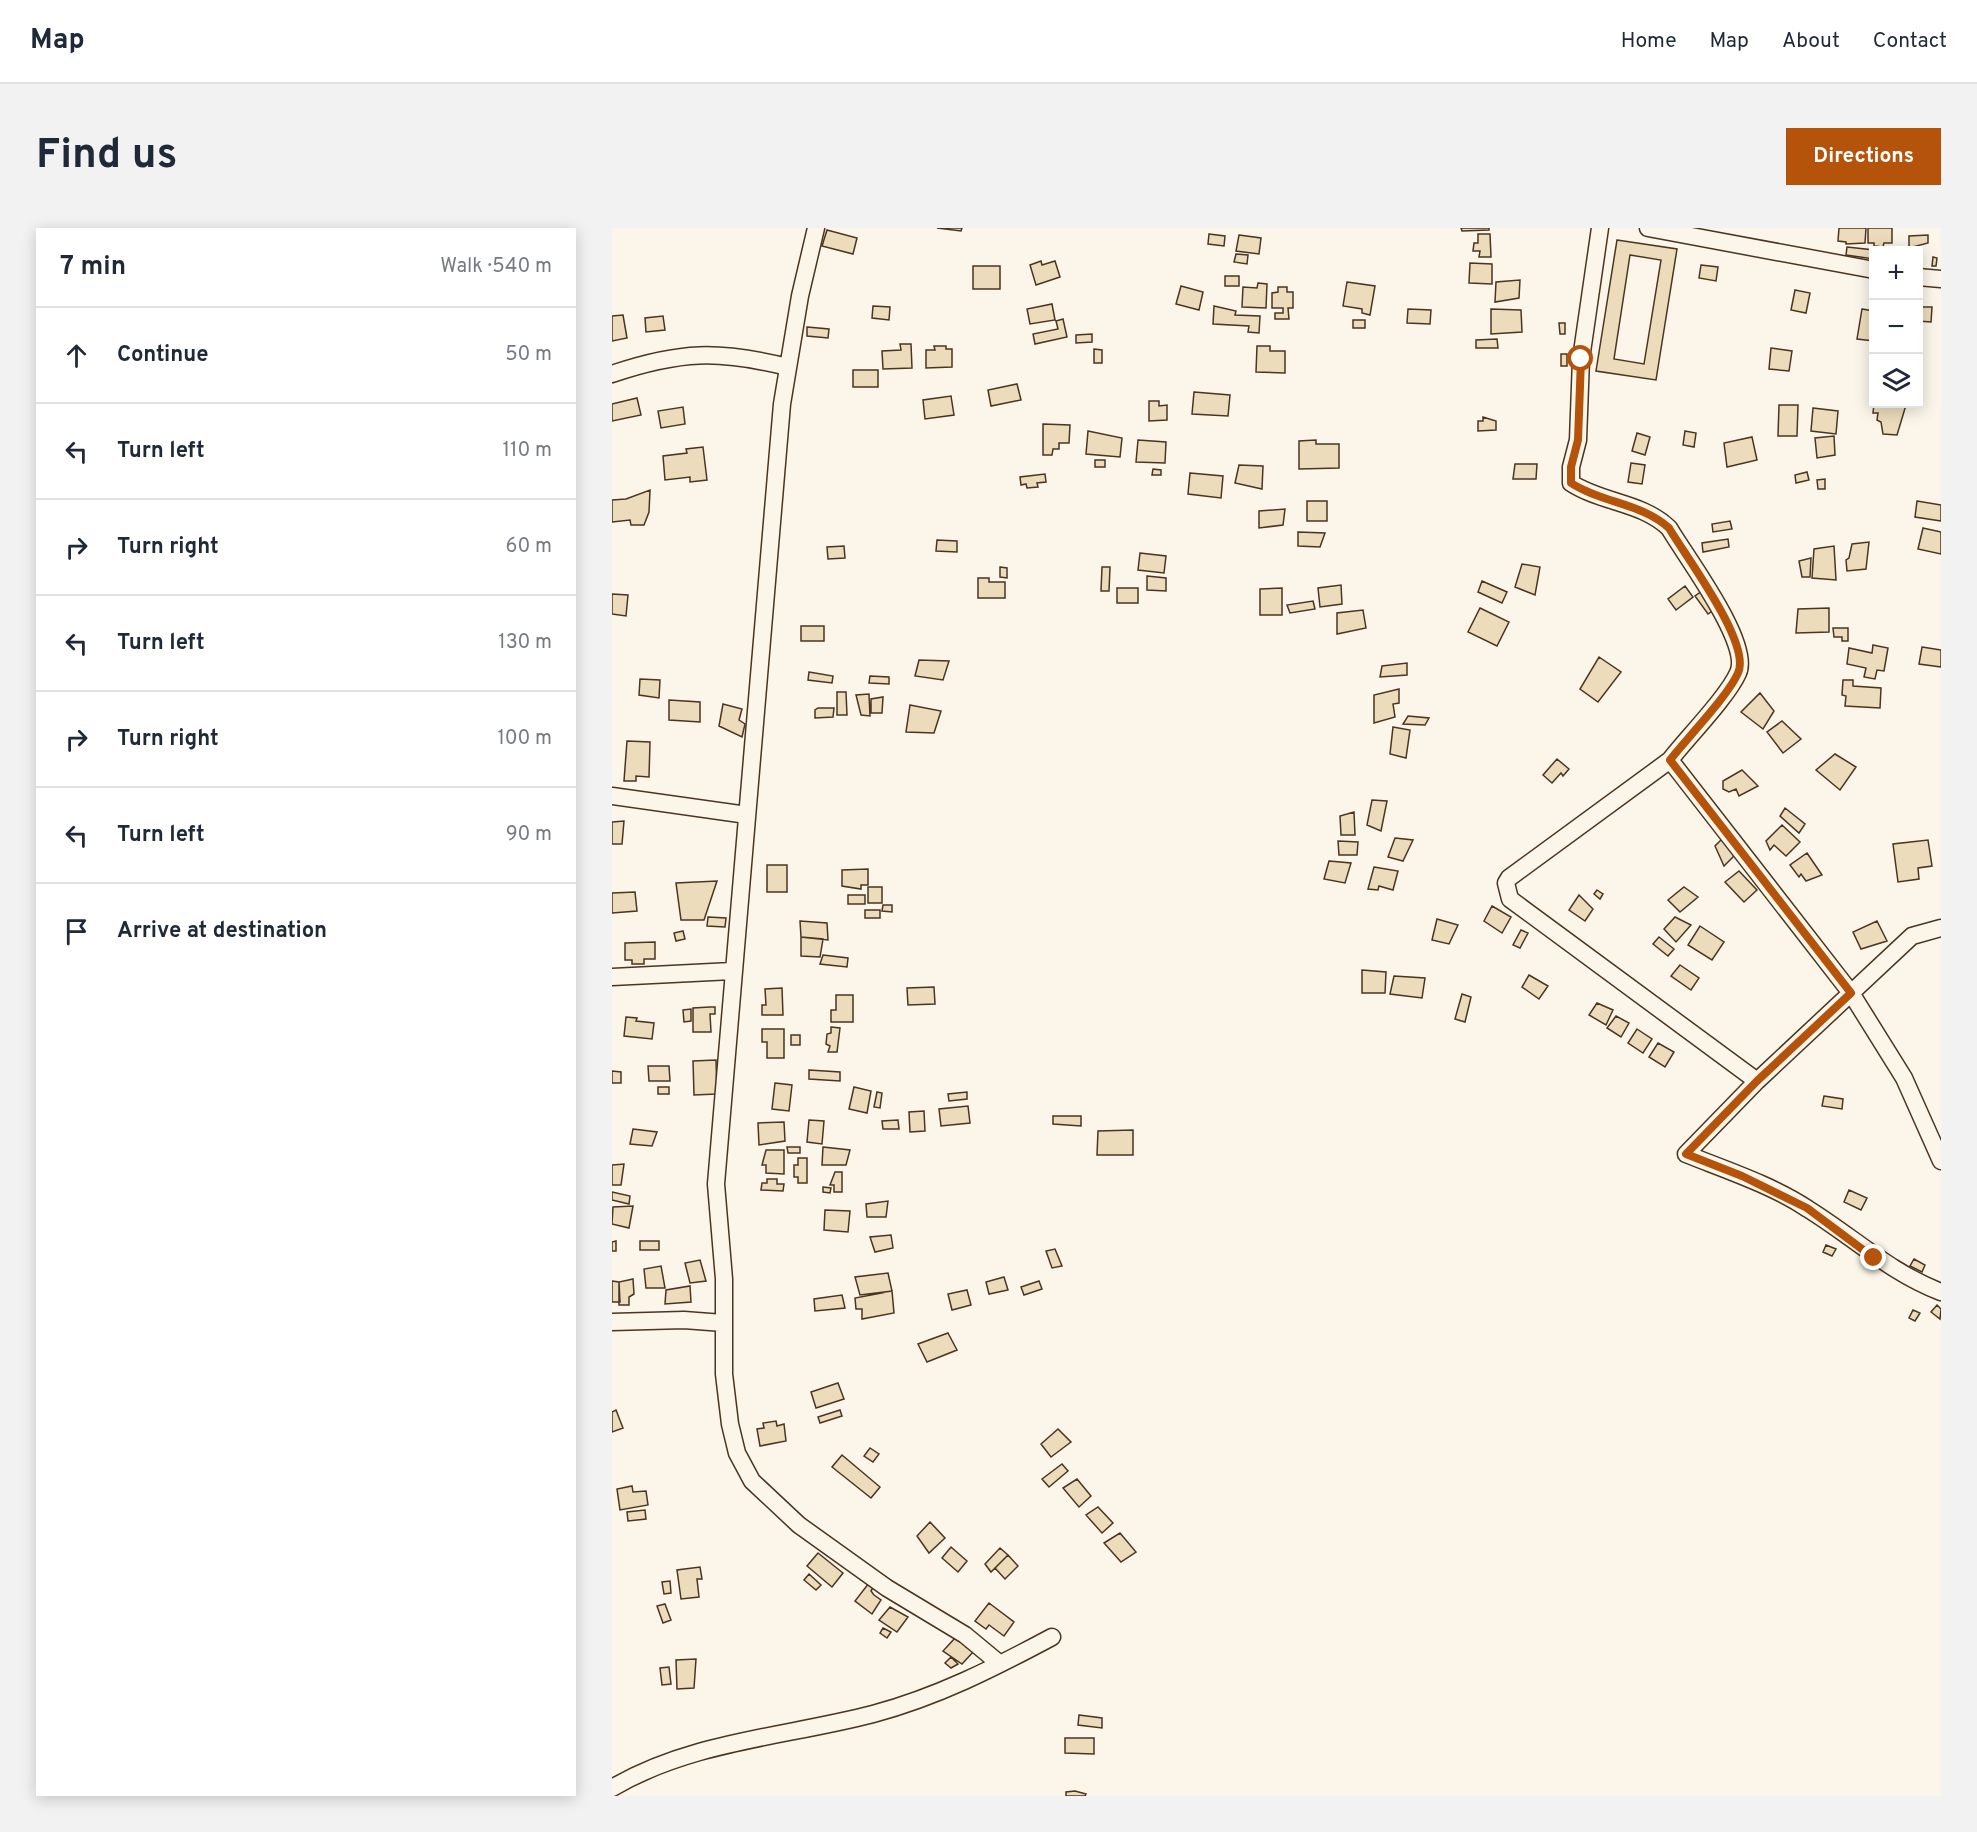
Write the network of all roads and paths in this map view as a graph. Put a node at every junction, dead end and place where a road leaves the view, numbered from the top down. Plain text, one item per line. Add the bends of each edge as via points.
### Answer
1 (816, 228) edge
2 (1600, 228) edge
3 (1648, 228) edge
4 (1869, 269) edge
5 (1923, 277) edge
6 (1941, 279) edge
7 (788, 367) junction
8 (612, 374) edge
9 (1670, 760) junction
10 (612, 796) edge
11 (747, 815) junction
12 (1941, 928) edge
13 (732, 971) junction
14 (612, 977) edge
15 (1851, 993) junction
16 (1757, 1081) junction
17 (1941, 1161) edge
18 (1941, 1292) edge
19 (612, 1322) edge
20 (723, 1323) junction
21 (1052, 1637) dead end
22 (1000, 1664) junction
23 (612, 1788) edge

1 - 7 street
2 - 9 street via 1581,359 1578,440 1571,483 1583,491 1636,508 1669,528 1730,627 1740,652 1739,673
3 - 4 street
5 - 6 street
7 - 8 street via 729,355 696,354
7 - 11 street
9 - 15 street
9 - 16 street via 1509,878 1506,892 1510,899
10 - 11 street
11 - 13 street
12 - 15 street via 1912,936
13 - 14 street
13 - 20 street via 716,1184 724,1279
15 - 16 street
15 - 17 street via 1905,1078
16 - 18 street via 1686,1154 1807,1208 1874,1258
19 - 20 street
20 - 22 street via 730,1424 737,1453 752,1481 799,1525 887,1588 964,1635
21 - 22 street
22 - 23 street via 958,1686 873,1713 684,1754

